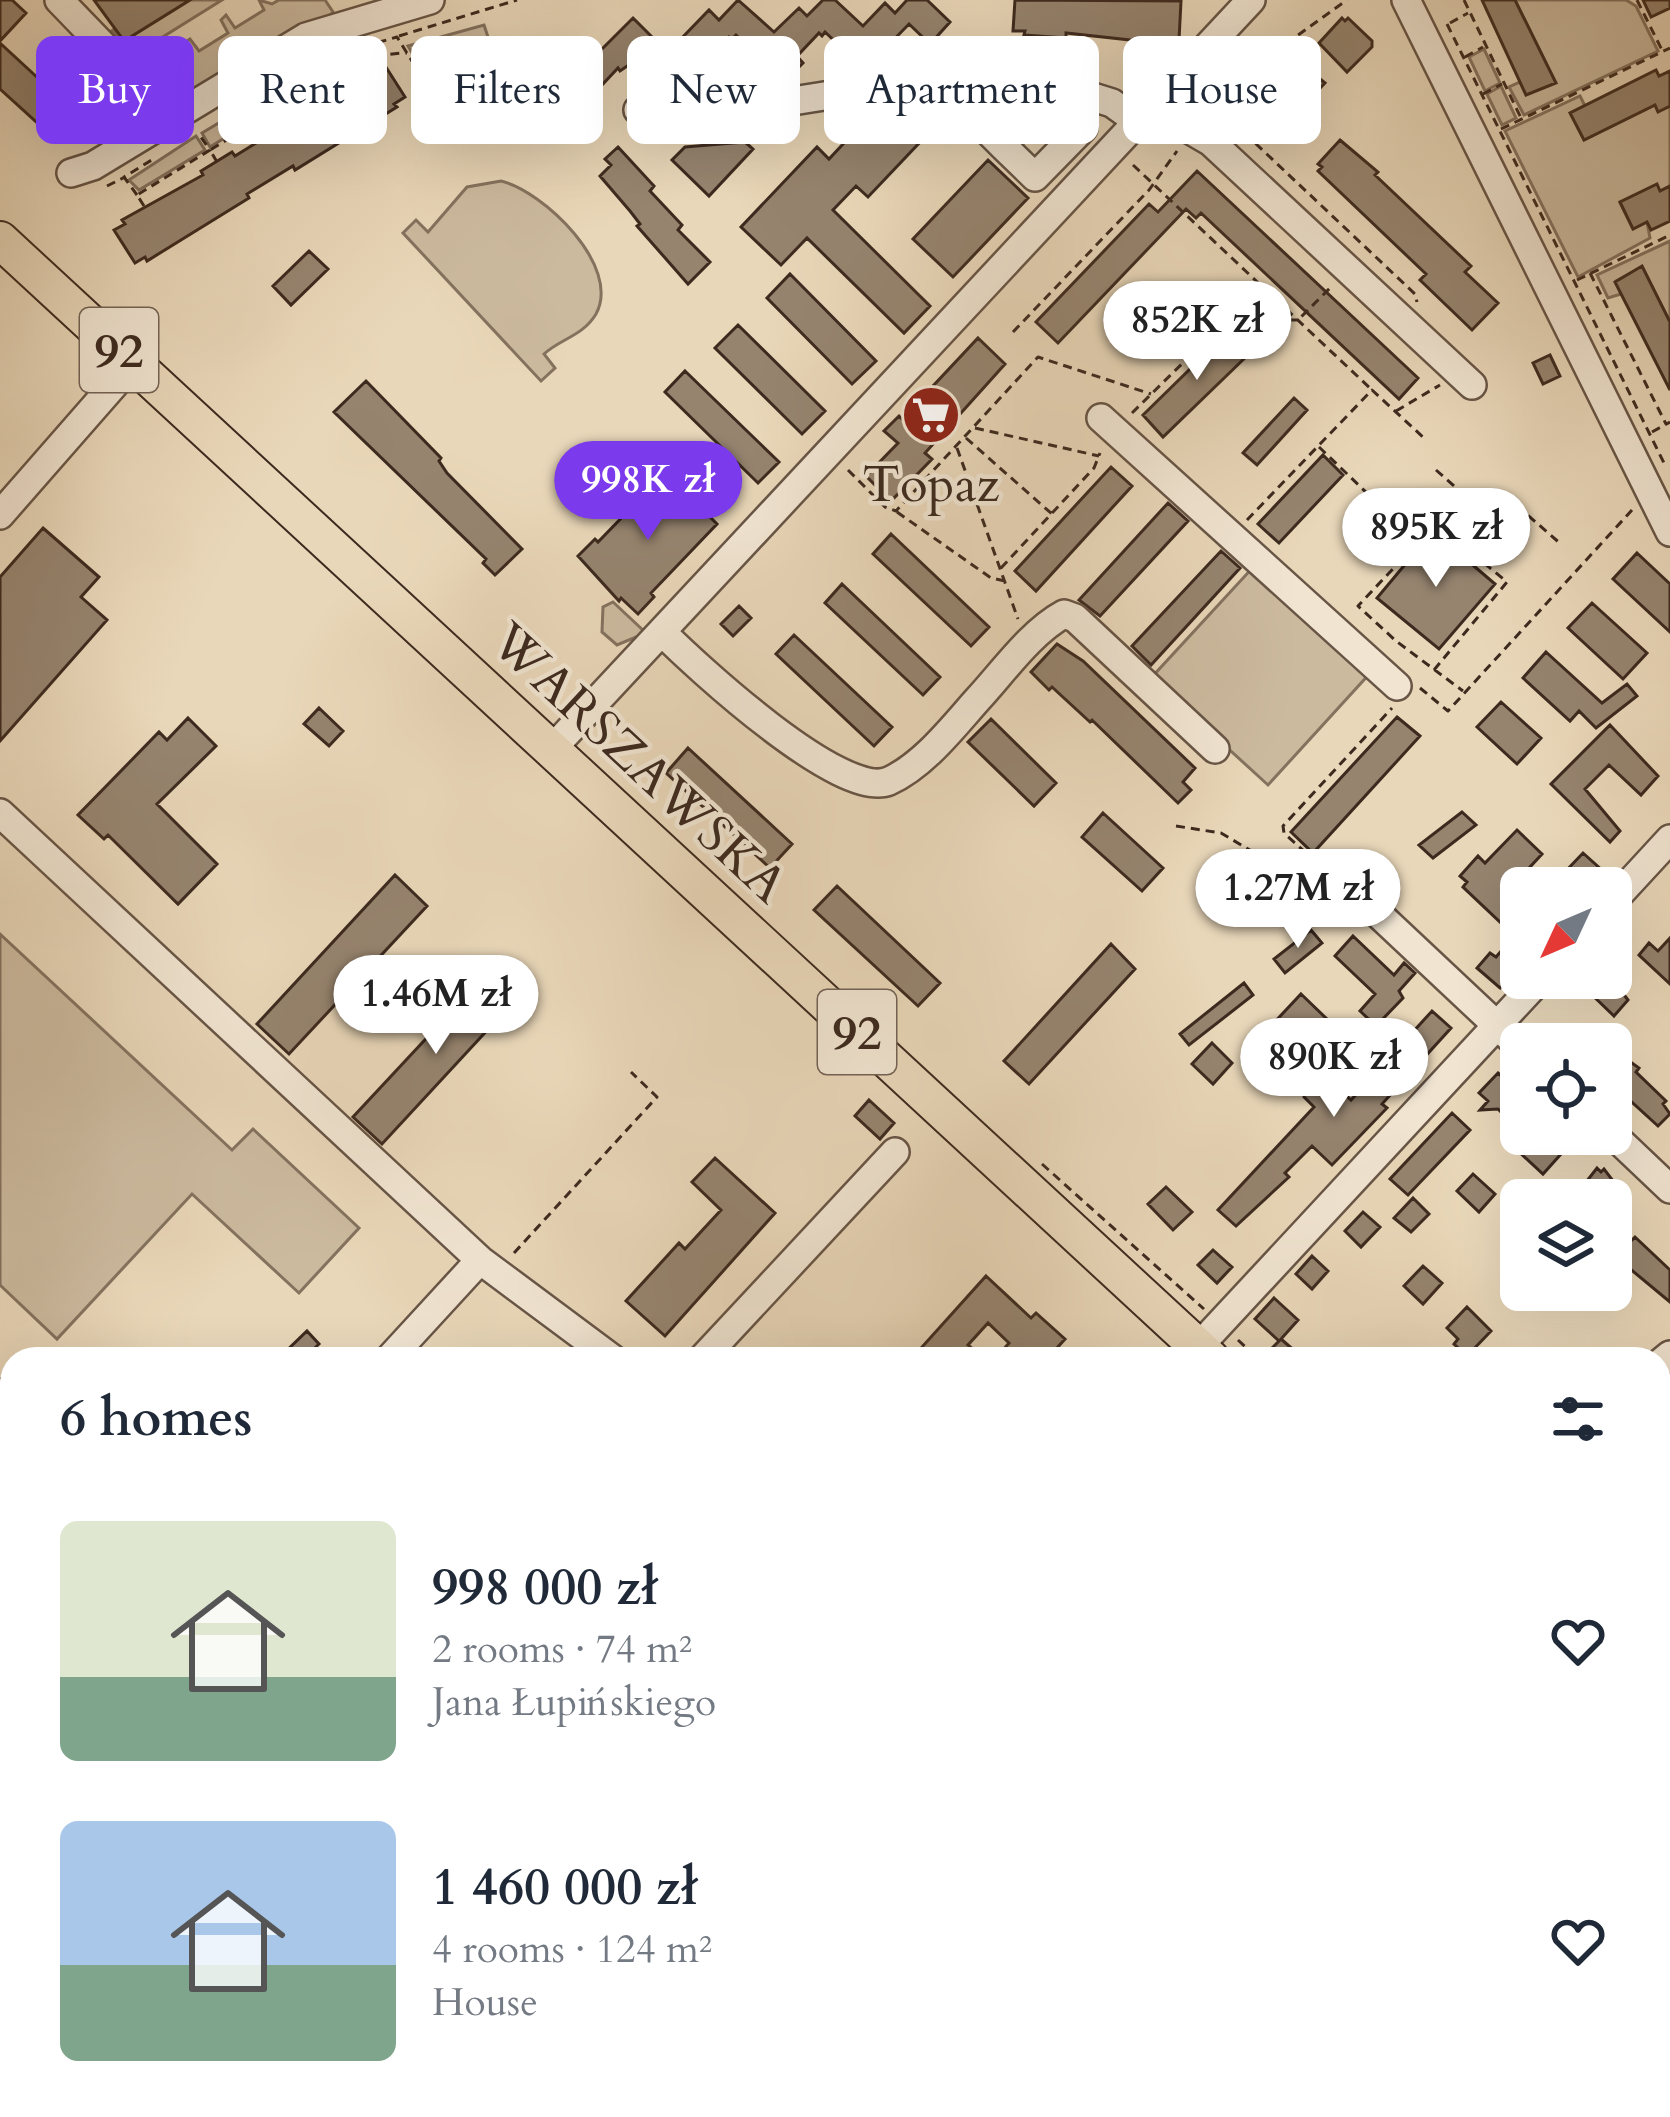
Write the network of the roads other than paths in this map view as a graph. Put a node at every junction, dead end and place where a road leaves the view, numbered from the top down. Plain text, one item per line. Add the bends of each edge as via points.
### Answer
1 (58, 0) edge
2 (430, 0) edge
3 (1251, 0) edge
4 (1406, 0) edge
5 (351, 10) edge
6 (95, 36) edge
7 (1217, 36) edge
8 (194, 118) edge
9 (1123, 137) edge
10 (142, 144) edge
11 (1067, 144) edge
12 (1213, 144) edge
13 (1002, 145) edge
14 (71, 173) dead end
15 (0, 240) edge
16 (133, 363) junction
17 (1466, 379) road end
18 (1111, 422) road end
19 (0, 515) edge
20 (1670, 532) edge
21 (662, 632) junction
22 (1404, 690) road end
23 (551, 749) junction
24 (1215, 749) dead end
25 (0, 813) edge
26 (1670, 839) edge
27 (1632, 880) edge
28 (1332, 884) dead end
29 (1522, 999) edge
30 (1498, 1025) junction
31 (895, 1152) dead end
32 (1632, 1153) edge
33 (1670, 1189) edge
34 (488, 1266) junction
35 (1207, 1343) edge
36 (401, 1347) edge
37 (597, 1347) edge
38 (713, 1347) edge

1 - 6 street
2 - 5 street
3 - 7 street
4 - 20 street
5 - 8 street
9 - 21 street
10 - 14 street
11 - 13 street via 1035,177
12 - 17 street
15 - 16 main road, WARSZAWSKA / 92
16 - 19 street
16 - 23 main road, WARSZAWSKA / 92
18 - 22 street
21 - 23 street
21 - 24 street via 777,732 854,781 886,782 925,755 1064,614
23 - 35 main road, WARSZAWSKA / 92
25 - 34 street
26 - 27 street
28 - 30 street via 1357,894
29 - 30 street
30 - 35 street
31 - 38 street
32 - 33 street
34 - 36 street
34 - 37 street

